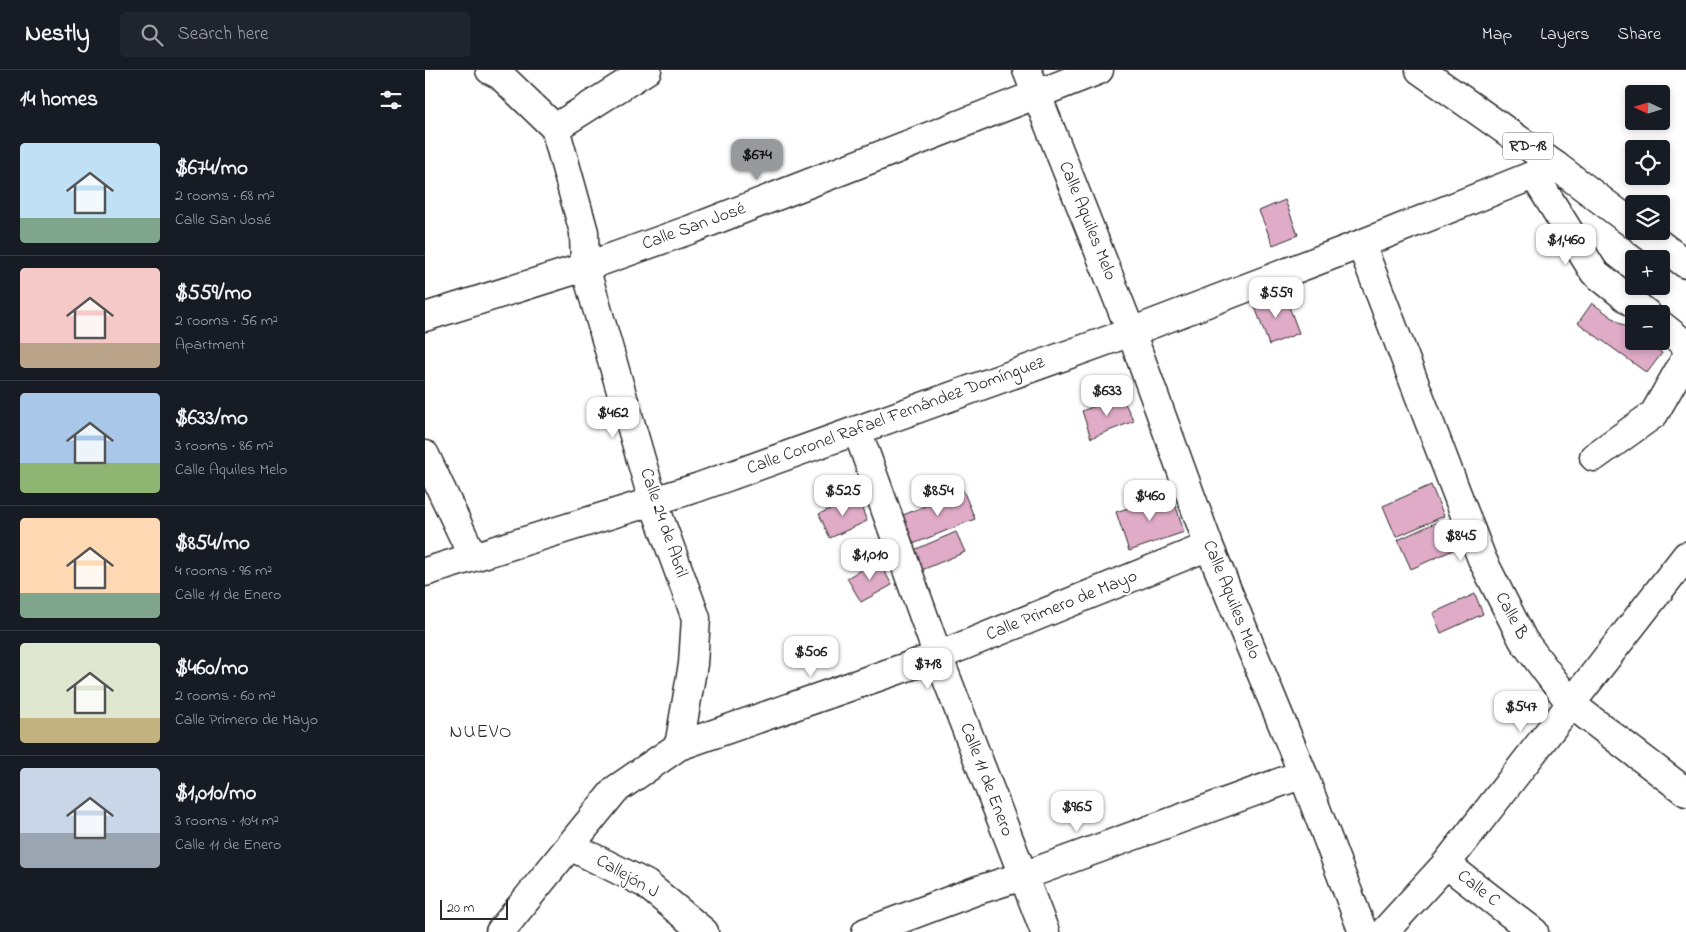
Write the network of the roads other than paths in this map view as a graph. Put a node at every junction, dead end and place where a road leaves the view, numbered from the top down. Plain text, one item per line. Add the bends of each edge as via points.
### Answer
1 (647, 70) edge
2 (1027, 70) edge
3 (1099, 70) edge
4 (1421, 70) edge
5 (497, 72) edge
6 (1037, 96) junction
7 (555, 128) junction
8 (1545, 170) junction
9 (1625, 219) edge
10 (1654, 240) edge
11 (1361, 244) junction
12 (1686, 264) edge
13 (585, 266) junction
14 (1636, 305) edge
15 (425, 317) edge
16 (1131, 332) junction
17 (1670, 332) edge
18 (1686, 345) edge
19 (1686, 358) edge
20 (857, 430) junction
21 (425, 455) edge
22 (1594, 457) dead end
23 (653, 501) junction
24 (1209, 546) junction
25 (1686, 556) edge
26 (473, 557) junction
27 (425, 572) edge
28 (938, 656) junction
29 (1571, 704) junction
30 (679, 746) junction
31 (1303, 774) junction
32 (1686, 792) edge
33 (570, 846) junction
34 (1446, 864) junction
35 (1023, 876) junction
36 (500, 932) edge
37 (705, 932) edge
38 (866, 932) edge
39 (1045, 932) edge
40 (1363, 932) edge
41 (1384, 932) edge
42 (1534, 932) edge

1 - 7 street
2 - 6 street, Calle Aquiles Melo
3 - 6 street, Calle San José
4 - 8 street, RD-18
5 - 7 street
6 - 13 street, Calle San José via 692,229
6 - 16 street, Calle Aquiles Melo
7 - 13 street, Calle 24 de Abril via 584,232
8 - 9 street, RD-18
8 - 11 street, Calle Coronel Rafael Fernández Domínguez
8 - 14 street via 1594,272
10 - 12 street
11 - 16 street, Calle Coronel Rafael Fernández Domínguez
11 - 29 street, Calle B via 1482,559 1523,640
13 - 15 street, Calle San José
13 - 23 street, Calle 24 de Abril
16 - 20 street, Calle Coronel Rafael Fernández Domínguez
16 - 24 street, Calle Aquiles Melo
17 - 18 street
19 - 22 street via 1654,414
20 - 23 street, Calle Coronel Rafael Fernández Domínguez
20 - 28 street, Calle 11 de Enero
21 - 26 street
23 - 26 street, Calle Coronel Rafael Fernández Domínguez
23 - 30 street, Calle 24 de Abril via 696,618 693,664
24 - 28 street, Calle Primero de Mayo
24 - 31 street, Calle Aquiles Melo
25 - 29 street
26 - 27 street, Calle Coronel Rafael Fernández Domínguez
28 - 30 street, Calle Primero de Mayo
28 - 35 street, Calle 11 de Enero
29 - 32 street, Calle B
29 - 34 street
30 - 33 street, Calle Primero de Mayo via 615,790
31 - 35 street
31 - 40 street, Calle Aquiles Melo
33 - 36 street, Calle Primero de Mayo
33 - 37 street, Callejón J via 646,884
34 - 41 street
34 - 42 street, Calle C
35 - 38 street
35 - 39 street, Calle 11 de Enero

